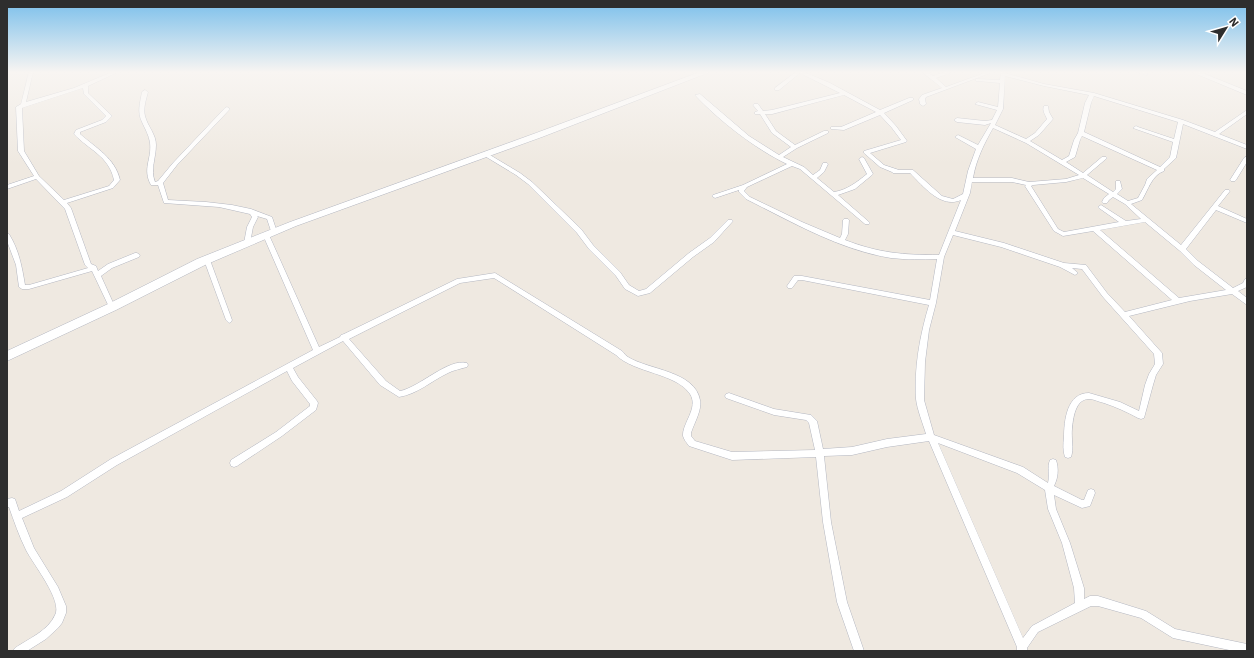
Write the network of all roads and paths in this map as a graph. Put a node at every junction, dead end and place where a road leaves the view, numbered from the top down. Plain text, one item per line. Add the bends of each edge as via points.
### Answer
1 (31, 103) edge
2 (96, 103) edge
3 (143, 103) edge
4 (623, 103) edge
5 (707, 103) edge
6 (807, 103) edge
7 (862, 103) edge
8 (903, 103) edge
9 (1000, 103) edge
10 (1088, 103) edge
11 (1120, 103) edge
12 (978, 104) dead end
13 (23, 105) joint
14 (756, 105) dead end
15 (1046, 107) dead end
16 (227, 109) dead end
17 (1000, 109) junction
18 (1247, 112) edge
19 (759, 113) junction
20 (881, 113) junction
21 (957, 120) dead end
22 (1181, 122) junction
23 (993, 123) junction
24 (833, 128) dead end
25 (1136, 128) dead end
26 (826, 132) dead end
27 (1081, 133) junction
28 (1216, 134) junction
29 (958, 137) dead end
30 (1028, 140) junction
31 (1176, 141) junction
32 (795, 147) junction
33 (1247, 147) edge
34 (980, 148) junction
35 (485, 154) junction
36 (780, 157) junction
37 (1104, 158) dead end
38 (1247, 158) edge
39 (862, 160) dead end
40 (1062, 162) junction
41 (792, 164) junction
42 (825, 164) dead end
43 (1162, 170) junction
44 (898, 172) junction
45 (891, 173) dead end
46 (1085, 175) junction
47 (37, 177) junction
48 (814, 177) junction
49 (969, 180) junction
50 (1233, 180) dead end
51 (1118, 182) dead end
52 (160, 183) junction
53 (1029, 184) junction
54 (745, 186) junction
55 (7, 187) edge
56 (1227, 191) dead end
57 (833, 194) junction
58 (1114, 194) junction
59 (715, 196) dead end
60 (965, 196) junction
61 (1127, 203) junction
62 (64, 204) junction
63 (1214, 207) junction
64 (251, 211) junction
65 (846, 220) dead end
66 (1146, 220) junction
67 (1247, 220) edge
68 (730, 221) dead end
69 (867, 223) dead end
70 (1126, 224) junction
71 (1095, 229) junction
72 (951, 232) junction
73 (270, 233) junction
74 (7, 236) edge
75 (842, 240) junction
76 (247, 243) junction
77 (1182, 249) junction
78 (137, 255) dead end
79 (941, 257) junction
80 (207, 260) junction
81 (1062, 265) junction
82 (91, 266) junction
83 (1075, 273) dead end
84 (97, 275) junction
85 (1247, 281) edge
86 (790, 286) dead end
87 (1233, 291) junction
88 (1178, 301) junction
89 (933, 302) junction
90 (1247, 302) edge
91 (112, 306) junction
92 (1124, 315) junction
93 (229, 320) dead end
94 (343, 337) junction
95 (317, 351) junction
96 (7, 356) edge
97 (464, 365) dead end
98 (288, 367) junction
99 (729, 396) dead end
100 (931, 437) junction
101 (820, 453) junction
102 (1068, 454) dead end
103 (234, 464) dead end
104 (1053, 464) dead end
105 (1049, 488) junction
106 (1092, 493) dead end
107 (7, 503) edge
108 (17, 516) junction
109 (1080, 606) junction
110 (1022, 649) edge
111 (1234, 649) edge
112 (1247, 649) edge
113 (18, 651) edge
114 (859, 651) edge

1 - 13 street
2 - 62 street via 109,116 104,121 78,131 77,134 104,156 114,170 116,180 111,187
3 - 52 street via 141,112 152,135 153,145 148,170 153,184
4 - 35 street
5 - 36 street via 733,125
6 - 19 street
7 - 20 street
8 - 20 street
9 - 17 street
10 - 27 street
11 - 22 street
12 - 17 street
13 - 47 street via 19,107 18,114 21,151
14 - 19 street
15 - 30 street via 1050,119
16 - 52 street
17 - 23 street
18 - 28 street
19 - 32 street via 774,132
20 - 24 street via 842,129
20 - 44 street via 904,141 866,152 882,166
21 - 23 street
22 - 28 street
22 - 31 street
23 - 30 street
23 - 34 street
25 - 31 street
26 - 32 street
27 - 40 street via 1072,157
27 - 43 street
28 - 33 street
29 - 34 street
30 - 40 street
31 - 43 street via 1174,158
32 - 36 street
34 - 49 street
35 - 68 street via 530,183 579,231 627,287 638,294 648,291 708,244
35 - 73 street
36 - 41 street
37 - 46 street
38 - 50 street
39 - 57 street via 870,174 854,189
40 - 46 street
41 - 48 street
41 - 54 street
42 - 48 street via 822,171
43 - 61 street via 1149,180 1140,199
44 - 45 street
44 - 60 street via 911,171 940,198 954,201
46 - 53 street via 1050,183
46 - 58 street
47 - 55 street
47 - 62 street
48 - 57 street
49 - 53 street via 1012,180
49 - 60 street
51 - 58 street via 1119,188
52 - 64 street via 166,202 203,203
53 - 71 street via 1058,232 1063,234
54 - 59 street
54 - 75 street via 741,191 748,198 819,232
56 - 63 street
57 - 69 street
58 - 61 street
58 - 70 street via 1103,204
60 - 72 street
61 - 66 street
62 - 82 street
63 - 67 street
63 - 77 street
64 - 73 street via 270,218
64 - 76 street via 255,217
65 - 75 street
66 - 70 street
66 - 77 street
70 - 71 street
71 - 88 street
72 - 79 street
72 - 81 street
73 - 76 street
73 - 95 street
74 - 82 street via 19,265 22,287 29,287
75 - 79 street via 865,249 910,258
76 - 80 street
77 - 87 street
78 - 84 street via 110,266
79 - 89 street
80 - 91 street
80 - 93 street
81 - 83 street
81 - 92 street via 1084,268
82 - 84 street
84 - 91 street
85 - 87 street via 1245,285
86 - 89 street via 796,278 802,278
87 - 88 street
87 - 90 street
88 - 92 street
89 - 100 street via 925,330 920,400
91 - 96 street
92 - 102 street via 1158,353 1159,364 1149,385 1141,416 1112,402 1087,396 1082,398 1076,402 1070,413
94 - 95 street
94 - 97 street via 396,394 404,394 446,371
94 - 101 street via 459,281 495,275 625,358 673,376 683,383 696,399 687,433 692,444 732,456
95 - 98 street
98 - 103 street via 314,406 279,434
98 - 108 street via 114,462 64,494
99 - 101 street via 774,412 810,418
100 - 101 street via 852,451
100 - 105 street via 1020,470
100 - 110 street
101 - 114 street via 827,522 842,602
104 - 105 street via 1053,482
105 - 106 street via 1082,504 1087,503
105 - 109 street via 1052,509 1066,543 1079,588
107 - 108 street via 12,502
108 - 113 street via 31,550 51,583 61,606 61,613 55,624
109 - 110 street via 1036,629
109 - 111 street via 1090,601 1098,601 1130,609 1173,633
111 - 112 street

